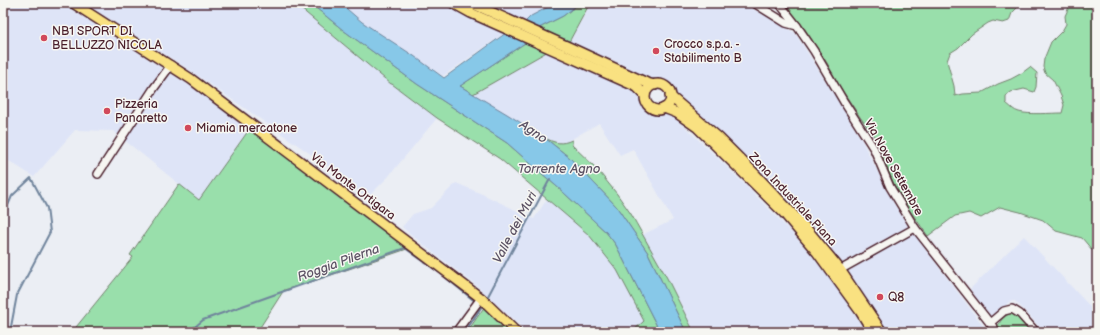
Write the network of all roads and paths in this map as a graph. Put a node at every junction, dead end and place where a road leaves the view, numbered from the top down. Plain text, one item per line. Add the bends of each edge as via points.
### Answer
1 (73, 3) edge
2 (453, 3) edge
3 (471, 3) edge
4 (754, 3) edge
5 (779, 3) edge
6 (797, 26) junction
7 (171, 65) junction
8 (655, 85) junction
9 (645, 95) junction
10 (670, 96) junction
11 (664, 108) junction
12 (98, 174) dead end
13 (915, 228) junction
14 (840, 270) junction
15 (481, 298) junction
16 (990, 323) junction
17 (456, 332) edge
18 (516, 332) edge
19 (873, 332) edge
20 (882, 332) edge
21 (997, 332) edge
22 (1036, 332) edge

1 - 7 main road, Via Monte Ortigara
2 - 9 main road via 637,87
3 - 8 main road via 647,84
4 - 6 street via 786,23
5 - 6 street, Via Nove Settembre
6 - 13 street, Via Nove Settembre via 874,149 890,187
7 - 12 street
7 - 15 main road, Via Monte Ortigara
8 - 9 main road via 648,88
8 - 10 main road via 663,86
9 - 11 main road via 646,102 651,108
10 - 11 main road via 669,103
10 - 14 main road, Zona Industriale Piana via 719,138 755,174 806,228
11 - 19 main road, Zona Industriale Piana via 677,113 697,127 784,213 817,252
13 - 14 street
13 - 16 street, Via Nove Settembre
14 - 20 main road, Zona Industriale Piana
15 - 17 street
15 - 18 main road, Via Monte Ortigara
16 - 21 street, Via Nove Settembre
16 - 22 street via 1012,309

